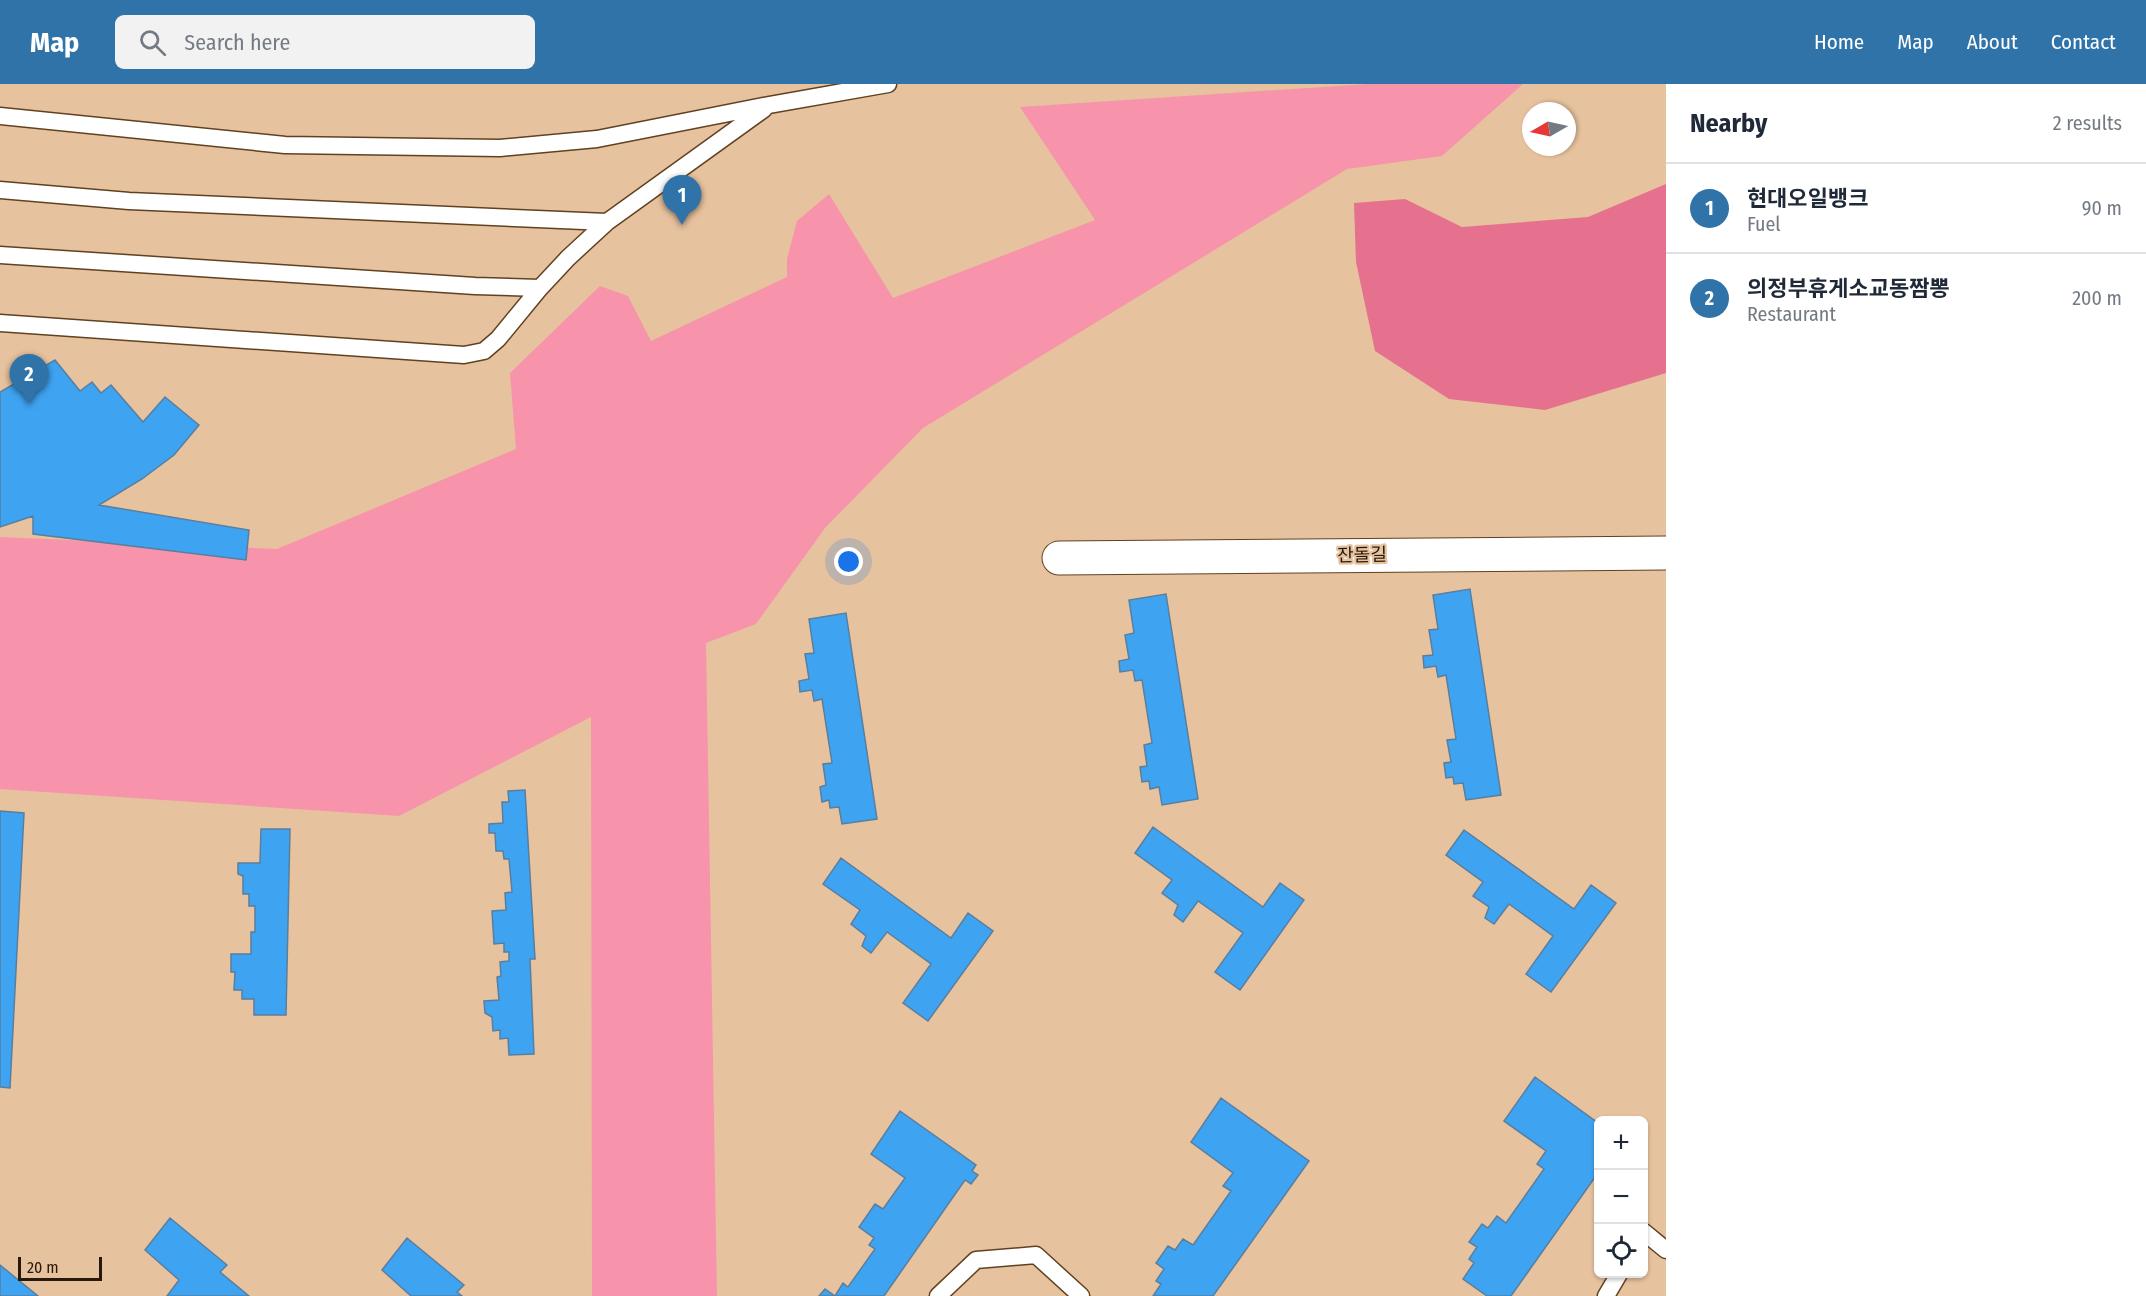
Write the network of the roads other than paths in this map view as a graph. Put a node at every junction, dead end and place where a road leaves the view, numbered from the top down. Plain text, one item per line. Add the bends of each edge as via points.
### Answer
1 (888, 84) edge
2 (769, 105) junction
3 (0, 116) edge
4 (0, 190) edge
5 (607, 222) junction
6 (0, 255) edge
7 (540, 288) junction
8 (0, 322) edge
9 (1666, 553) edge
10 (1059, 558) dead end
11 (1648, 1235) edge
12 (1666, 1250) edge
13 (1617, 1278) edge
14 (938, 1296) edge
15 (1081, 1296) edge
16 (1606, 1296) edge

1 - 2 lane
2 - 3 lane via 597,139 500,148 285,145
2 - 5 lane
4 - 5 lane via 129,201
5 - 7 lane
6 - 7 lane
7 - 8 lane via 498,339 484,351 464,355
9 - 10 street, 잔돌길
11 - 12 lane
13 - 16 lane
14 - 15 lane via 976,1260 1036,1256

